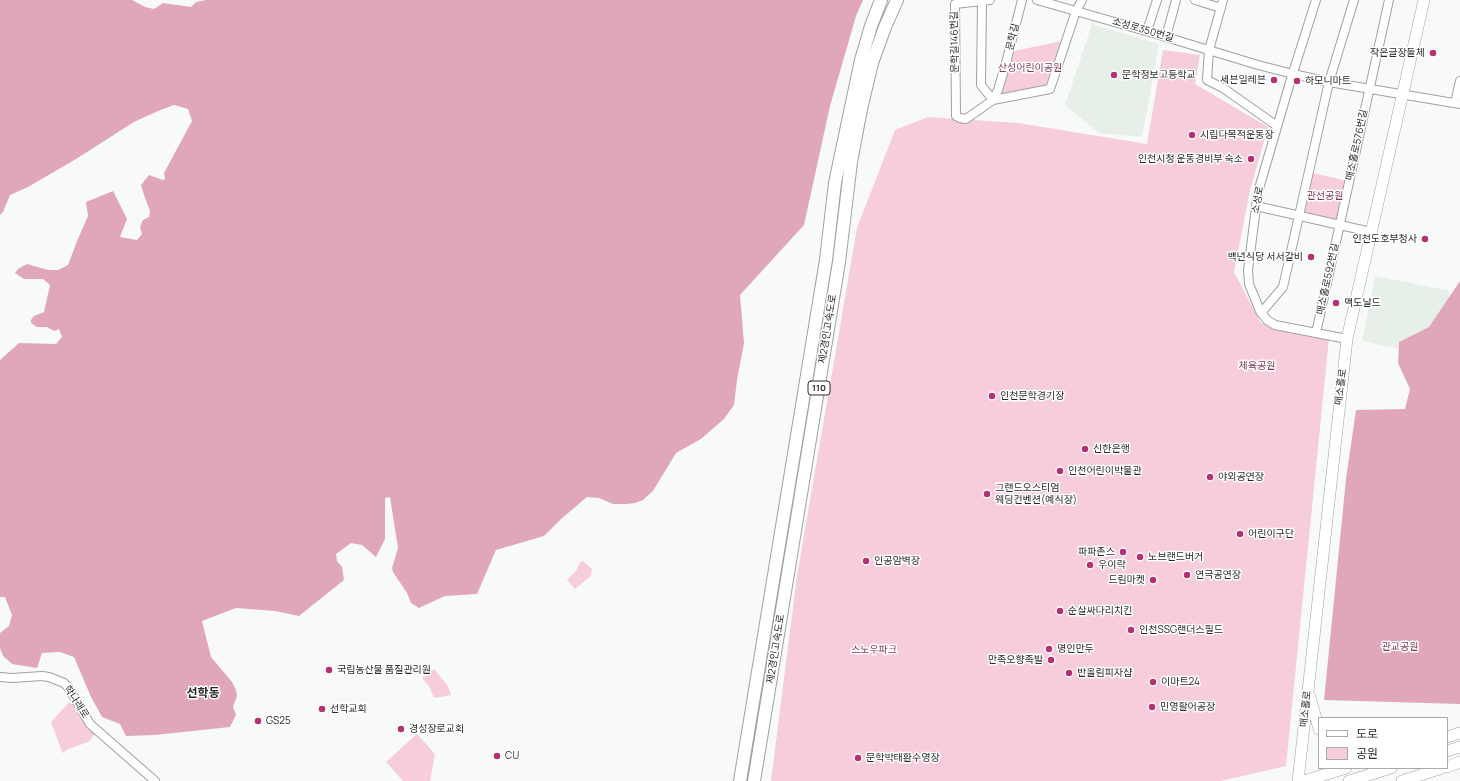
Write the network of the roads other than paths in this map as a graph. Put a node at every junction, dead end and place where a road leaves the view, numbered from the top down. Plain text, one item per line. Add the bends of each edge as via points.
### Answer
1 (881, 0) edge
2 (897, 0) edge
3 (986, 0) edge
4 (1022, 0) edge
5 (1037, 0) edge
6 (1082, 0) edge
7 (1157, 0) edge
8 (1176, 0) edge
9 (1195, 0) edge
10 (1224, 0) edge
11 (1316, 0) edge
12 (1354, 0) edge
13 (1389, 0) edge
14 (1424, 0) edge
15 (1053, 2) edge
16 (1221, 8) junction
17 (1076, 11) junction
18 (1147, 31) junction
19 (1166, 37) junction
20 (1210, 50) junction
21 (1293, 74) junction
22 (1460, 81) edge
23 (1329, 82) junction
24 (1370, 88) junction
25 (1402, 94) junction
26 (993, 100) junction
27 (1458, 103) edge
28 (1277, 126) junction
29 (1256, 206) junction
30 (1299, 216) junction
31 (1340, 225) junction
32 (1371, 232) junction
33 (1261, 313) junction
34 (1316, 333) junction
35 (1347, 339) junction
36 (0, 677) edge
37 (1308, 692) junction
38 (1318, 726) edge
39 (1460, 733) edge
40 (1448, 737) edge
41 (1460, 747) edge
42 (1448, 751) edge
43 (1460, 762) edge
44 (1448, 766) edge
45 (1343, 769) edge
46 (1388, 769) edge
47 (1439, 769) edge
48 (155, 781) edge
49 (740, 781) edge
50 (754, 781) edge
51 (1298, 781) edge
52 (1304, 781) edge
53 (1348, 781) edge
54 (1402, 781) edge

1 - 49 highway, 제2경인고속도로 / 110 via 861,60 835,183 825,268
2 - 50 highway, 제2경인고속도로 / 110 via 872,63 860,117 839,262
3 - 26 street via 980,85
3 - 26 street, 문학길146번길 via 955,4 956,116 966,118
4 - 26 street, 문학길 via 1006,64
5 - 15 street, 소성로350번길
6 - 17 street
7 - 18 street
8 - 19 street
9 - 16 street
10 - 16 street
11 - 21 street, 소성로
12 - 23 street
13 - 24 street, 매소홀로576번길
14 - 25 main road, 매소홀로
15 - 17 street, 소성로350번길
16 - 20 street
17 - 18 street, 소성로350번길
17 - 26 street via 1050,89
18 - 19 street, 소성로350번길
19 - 20 street, 소성로350번길
20 - 21 street, 소성로350번길
20 - 28 street via 1206,80 1223,88
21 - 23 street
21 - 28 street, 소성로
22 - 27 street
23 - 24 street
23 - 30 street
24 - 25 street
24 - 31 street, 매소홀로576번길
25 - 27 street
25 - 32 main road, 매소홀로
28 - 29 street, 소성로
29 - 30 street
29 - 33 street, 소성로 via 1248,270 1249,284
30 - 31 street
30 - 33 street via 1283,288
31 - 32 street
31 - 34 street, 매소홀로592번길
32 - 35 main road, 매소홀로
33 - 34 street, 소성로 via 1266,320 1275,325
34 - 35 street, 소성로
35 - 37 main road, 매소홀로
36 - 48 street, 학나래로 via 42,676 64,683 90,724
37 - 38 main road
37 - 51 main road, 매소홀로
39 - 40 main road
41 - 42 main road
43 - 44 main road
45 - 52 main road
46 - 53 main road
47 - 54 main road

